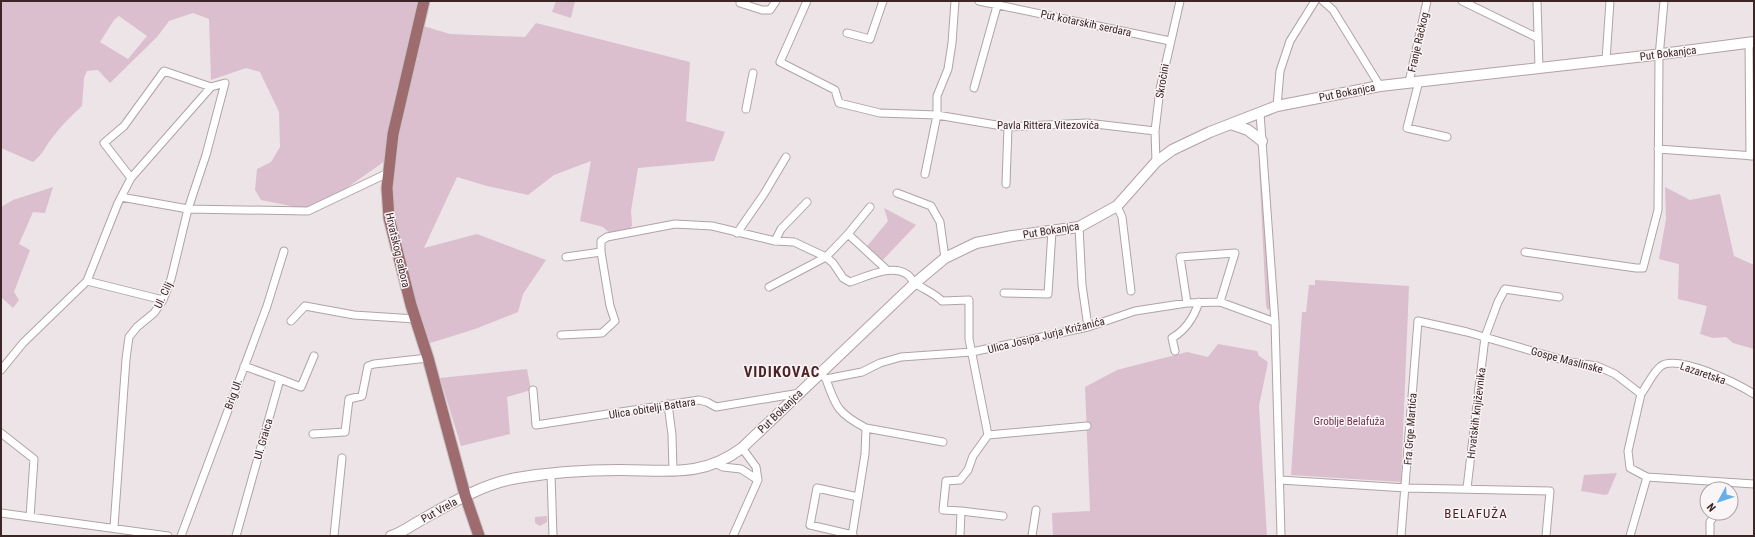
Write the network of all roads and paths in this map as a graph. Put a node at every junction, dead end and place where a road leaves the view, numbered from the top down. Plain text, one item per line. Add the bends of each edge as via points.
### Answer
1 (424, 1) edge
2 (776, 1) edge
3 (807, 1) edge
4 (883, 1) edge
5 (955, 1) edge
6 (979, 1) edge
7 (1180, 1) edge
8 (1315, 1) edge
9 (1323, 1) edge
10 (1427, 1) edge
11 (1462, 1) edge
12 (1537, 1) edge
13 (1610, 1) edge
14 (1664, 1) edge
15 (740, 3) dead end
16 (997, 6) junction
17 (846, 33) dead end
18 (1538, 38) junction
19 (1170, 41) junction
20 (1752, 42) edge
21 (1659, 54) junction
22 (1606, 60) junction
23 (1539, 68) junction
24 (753, 73) dead end
25 (1414, 82) junction
26 (1380, 86) junction
27 (211, 87) junction
28 (974, 88) dead end
29 (1277, 106) junction
30 (746, 109) dead end
31 (1260, 113) junction
32 (937, 114) junction
33 (1231, 124) junction
34 (1008, 127) junction
35 (1155, 131) junction
36 (1447, 137) dead end
37 (1262, 141) junction
38 (1658, 148) junction
39 (786, 156) dead end
40 (1752, 156) edge
41 (1156, 162) junction
42 (388, 173) junction
43 (925, 174) dead end
44 (131, 178) junction
45 (1006, 184) dead end
46 (897, 193) dead end
47 (121, 197) junction
48 (807, 202) dead end
49 (1117, 206) junction
50 (870, 207) dead end
51 (188, 209) junction
52 (1079, 227) junction
53 (1052, 231) junction
54 (737, 233) junction
55 (848, 234) junction
56 (775, 241) junction
57 (284, 251) dead end
58 (601, 252) junction
59 (1525, 252) dead end
60 (566, 257) dead end
61 (826, 257) junction
62 (945, 258) junction
63 (888, 270) junction
64 (87, 281) junction
65 (914, 284) junction
66 (769, 287) dead end
67 (1131, 291) dead end
68 (1004, 293) dead end
69 (1559, 297) dead end
70 (163, 300) junction
71 (1199, 302) junction
72 (1220, 302) junction
73 (1187, 303) junction
74 (415, 319) junction
75 (291, 321) dead end
76 (1276, 322) junction
77 (1418, 322) joint
78 (1088, 327) junction
79 (561, 335) dead end
80 (1485, 337) junction
81 (1175, 351) dead end
82 (972, 352) junction
83 (314, 356) dead end
84 (428, 358) junction
85 (244, 366) junction
86 (1, 370) edge
87 (823, 376) junction
88 (280, 379) junction
89 (533, 390) dead end
90 (800, 393) junction
91 (1641, 394) junction
92 (1754, 394) edge
93 (668, 404) junction
94 (1087, 426) dead end
95 (866, 428) junction
96 (1, 433) edge
97 (313, 434) dead end
98 (988, 435) junction
99 (943, 442) dead end
100 (742, 448) junction
101 (342, 458) dead end
102 (717, 464) junction
103 (673, 471) junction
104 (551, 474) junction
105 (1647, 477) junction
106 (758, 480) junction
107 (1280, 480) junction
108 (1699, 483) edge
109 (1754, 484) edge
110 (1739, 485) edge
111 (1406, 488) junction
112 (1467, 488) junction
113 (465, 495) junction
114 (858, 497) junction
115 (1036, 510) dead end
116 (962, 512) junction
117 (1, 513) edge
118 (1002, 516) dead end
119 (30, 517) junction
120 (1711, 521) edge
121 (114, 528) junction
122 (168, 536) edge
123 (181, 536) edge
124 (236, 536) edge
125 (334, 536) edge
126 (391, 536) edge
127 (479, 536) edge
128 (553, 536) edge
129 (733, 536) edge
130 (852, 536) edge
131 (960, 536) edge
132 (1032, 536) edge
133 (1281, 536) edge
134 (1401, 536) edge
135 (1546, 536) edge
136 (1630, 536) edge
137 (1710, 536) edge

1 - 42 main road, Hrvatskog sabora via 393,134
2 - 15 street via 770,10
3 - 32 street, Pavla Rittera Vitezovića via 780,62 835,90 839,103 880,113
4 - 17 street via 870,39
5 - 32 street via 948,69 937,96
6 - 16 street, Put kotarskih serdara
7 - 19 street, Skročini
8 - 29 street via 1290,41 1280,71
9 - 26 street via 1333,10
10 - 25 street, Franje Račkog
11 - 18 street
12 - 18 street
13 - 22 street
14 - 21 street
16 - 19 street, Put kotarskih serdara
16 - 28 street
18 - 23 street
19 - 35 street, Skročini
20 - 21 main road, Put Bokanjca
20 - 40 street
21 - 22 main road, Put Bokanjca
21 - 38 street
22 - 23 main road, Put Bokanjca
23 - 25 main road, Put Bokanjca
24 - 30 street
25 - 26 main road, Put Bokanjca
25 - 36 street, Franje Račkog via 1407,128
26 - 29 main road, Put Bokanjca
27 - 44 street
27 - 44 street via 164,71 124,126 104,143
27 - 51 street, Ul. Cilj via 225,83
29 - 31 main road, Put Bokanjca
31 - 33 main road, Put Bokanjca
31 - 37 street
32 - 34 street, Pavla Rittera Vitezovića
32 - 43 street
33 - 37 main road via 1248,130
33 - 41 main road, Put Bokanjca via 1172,150
34 - 35 street, Pavla Rittera Vitezovića via 1087,123
34 - 45 street
35 - 41 street, Skročini
37 - 76 street
38 - 40 street
38 - 59 street via 1658,210 1643,268
39 - 54 street
41 - 49 main road, Put Bokanjca
42 - 51 street via 308,211
42 - 74 main road, Hrvatskog sabora via 389,218
44 - 47 street
46 - 62 street via 931,206 940,222
47 - 51 street
47 - 64 street
48 - 56 street via 781,229
49 - 52 main road, Put Bokanjca
49 - 67 street via 1122,217
50 - 55 street
51 - 70 street, Ul. Cilj via 171,279
52 - 53 main road, Put Bokanjca
52 - 78 street via 1082,285
53 - 62 main road, Put Bokanjca via 976,243
53 - 68 street via 1048,294
54 - 56 street
54 - 58 street via 712,226 675,224 607,237 601,240
55 - 61 street
55 - 63 street
56 - 61 street via 794,242
57 - 85 street, Brig Ul. via 267,306
58 - 60 street
58 - 79 street via 615,321 602,333
61 - 63 street via 843,278 850,282
61 - 66 street
62 - 65 main road, Put Bokanjca
63 - 65 street via 908,275
64 - 70 street
64 - 86 street via 23,343
65 - 82 street via 936,294 942,301 969,300 969,339
65 - 87 main road, Put Bokanjca
69 - 80 street, Hrvatskih književnika via 1505,289
70 - 121 street, Ul. Cilj via 154,313 137,326 129,337
71 - 72 street, Ulica Josipa Jurja Križanića
71 - 73 street, Ulica Josipa Jurja Križanića
71 - 81 street via 1189,323 1172,338
72 - 73 street via 1235,253 1180,256
72 - 76 street, Ulica Josipa Jurja Križanića
73 - 78 street, Ulica Josipa Jurja Križanića via 1135,311
74 - 75 street via 354,315 305,306
74 - 84 main road, Hrvatskog sabora
76 - 107 street
77 - 80 street, Gospe Maslinske
77 - 111 street, Fra Grge Martića
78 - 82 street, Ulica Josipa Jurja Križanića
80 - 91 street, Gospe Maslinske via 1570,362 1597,366 1615,374
80 - 112 street, Hrvatskih književnika
82 - 87 street, Ulica Josipa Jurja Križanića via 901,357 862,372
82 - 98 street
83 - 88 street via 301,387
84 - 97 street via 368,366 362,396 349,399 345,432
84 - 113 main road, Hrvatskog sabora
85 - 88 street
85 - 123 street, Brig Ul.
87 - 90 main road, Put Bokanjca
87 - 95 street via 834,402 845,417
88 - 124 street, Ul. Graica
89 - 93 street, Ulica obitelji Battara via 536,424
90 - 93 street, Ulica obitelji Battara via 716,407 698,400
90 - 100 main road, Put Bokanjca
91 - 92 street, Lazaretska via 1661,366 1673,362 1700,370
91 - 105 street via 1628,451 1628,462 1630,468
93 - 103 street
94 - 98 street
95 - 99 street
95 - 114 street via 865,454
96 - 119 street via 34,459
98 - 116 street via 960,480 946,481 943,510
100 - 102 main road, Put Bokanjca
100 - 106 street via 756,467
101 - 125 street
102 - 103 main road, Put Bokanjca
102 - 106 street via 742,469
103 - 104 main road, Put Bokanjca via 570,471
104 - 113 main road, Put Bokanjca via 497,483
104 - 128 street
105 - 108 street
105 - 136 street
106 - 129 street
107 - 111 street
107 - 133 street
109 - 110 street
111 - 112 street
111 - 134 street, Fra Grge Martića
112 - 135 street via 1550,491
113 - 126 main road, Put Vrela
113 - 127 main road, Hrvatskog sabora
114 - 130 street
114 - 130 street via 817,488 810,525
115 - 132 street
116 - 118 street
116 - 131 street
117 - 119 street
119 - 121 street
120 - 137 street
121 - 122 street

